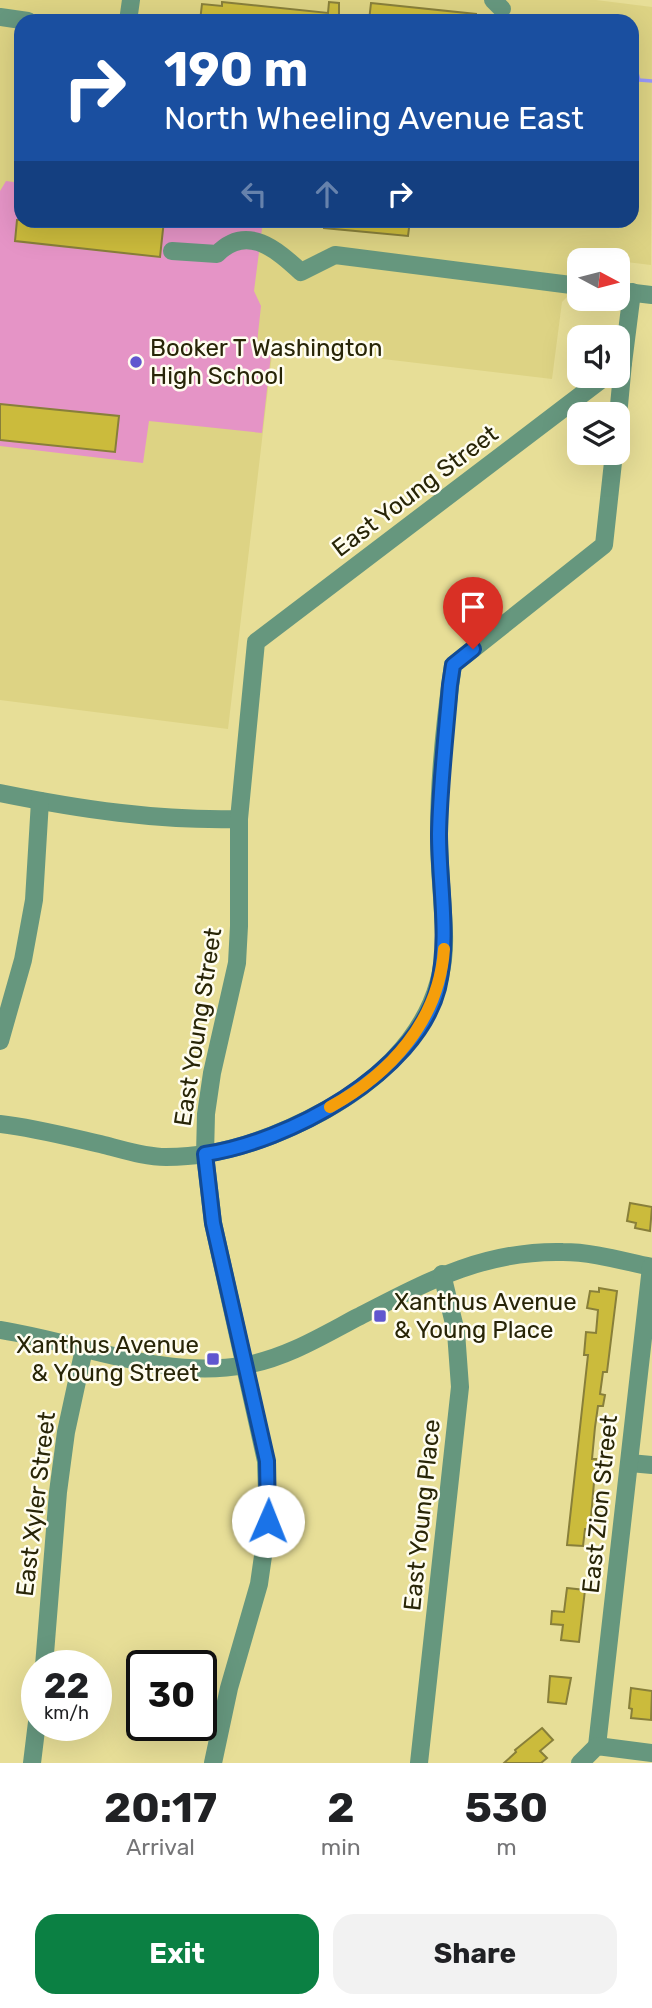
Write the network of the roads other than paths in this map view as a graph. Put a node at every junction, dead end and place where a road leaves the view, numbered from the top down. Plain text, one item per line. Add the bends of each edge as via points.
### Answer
1 (172, 251) dead end
2 (567, 284) edge
3 (630, 293) edge
4 (652, 295) edge
5 (590, 388) edge
6 (613, 465) edge
7 (0, 793) edge
8 (40, 801) junction
9 (239, 819) junction
10 (0, 1041) edge
11 (0, 1124) edge
12 (205, 1154) junction
13 (651, 1267) edge
14 (442, 1275) junction
15 (0, 1330) edge
16 (84, 1349) junction
17 (246, 1365) junction
18 (629, 1463) junction
19 (652, 1465) edge
20 (45, 1650) edge
21 (35, 1741) edge
22 (597, 1746) junction
23 (652, 1753) edge
24 (32, 1763) edge
25 (213, 1763) edge
26 (419, 1763) edge
27 (580, 1763) edge

1 - 2 street via 217,254 226,244 260,241 301,272 335,255
3 - 4 street
5 - 9 street, East Young Street via 256,642
6 - 12 street via 604,545 453,665 439,833 443,963 437,991 414,1037 394,1060 313,1117 248,1144
7 - 8 street
8 - 9 street via 159,818
8 - 10 street via 34,900
9 - 12 street, East Young Street via 237,963 212,1073
11 - 12 street via 162,1157
12 - 17 street, East Young Street via 213,1223
13 - 14 street via 565,1252 530,1253 493,1258
13 - 18 street, East Zion Street
14 - 17 street via 308,1344
14 - 26 street, East Young Place via 456,1332 460,1387
15 - 16 street
16 - 17 street via 188,1368
16 - 20 street, East Xyler Street via 58,1492
17 - 25 street, East Young Street via 267,1461 268,1521 259,1584
18 - 19 street
18 - 22 street, East Zion Street
21 - 24 street
22 - 23 street
22 - 27 street

